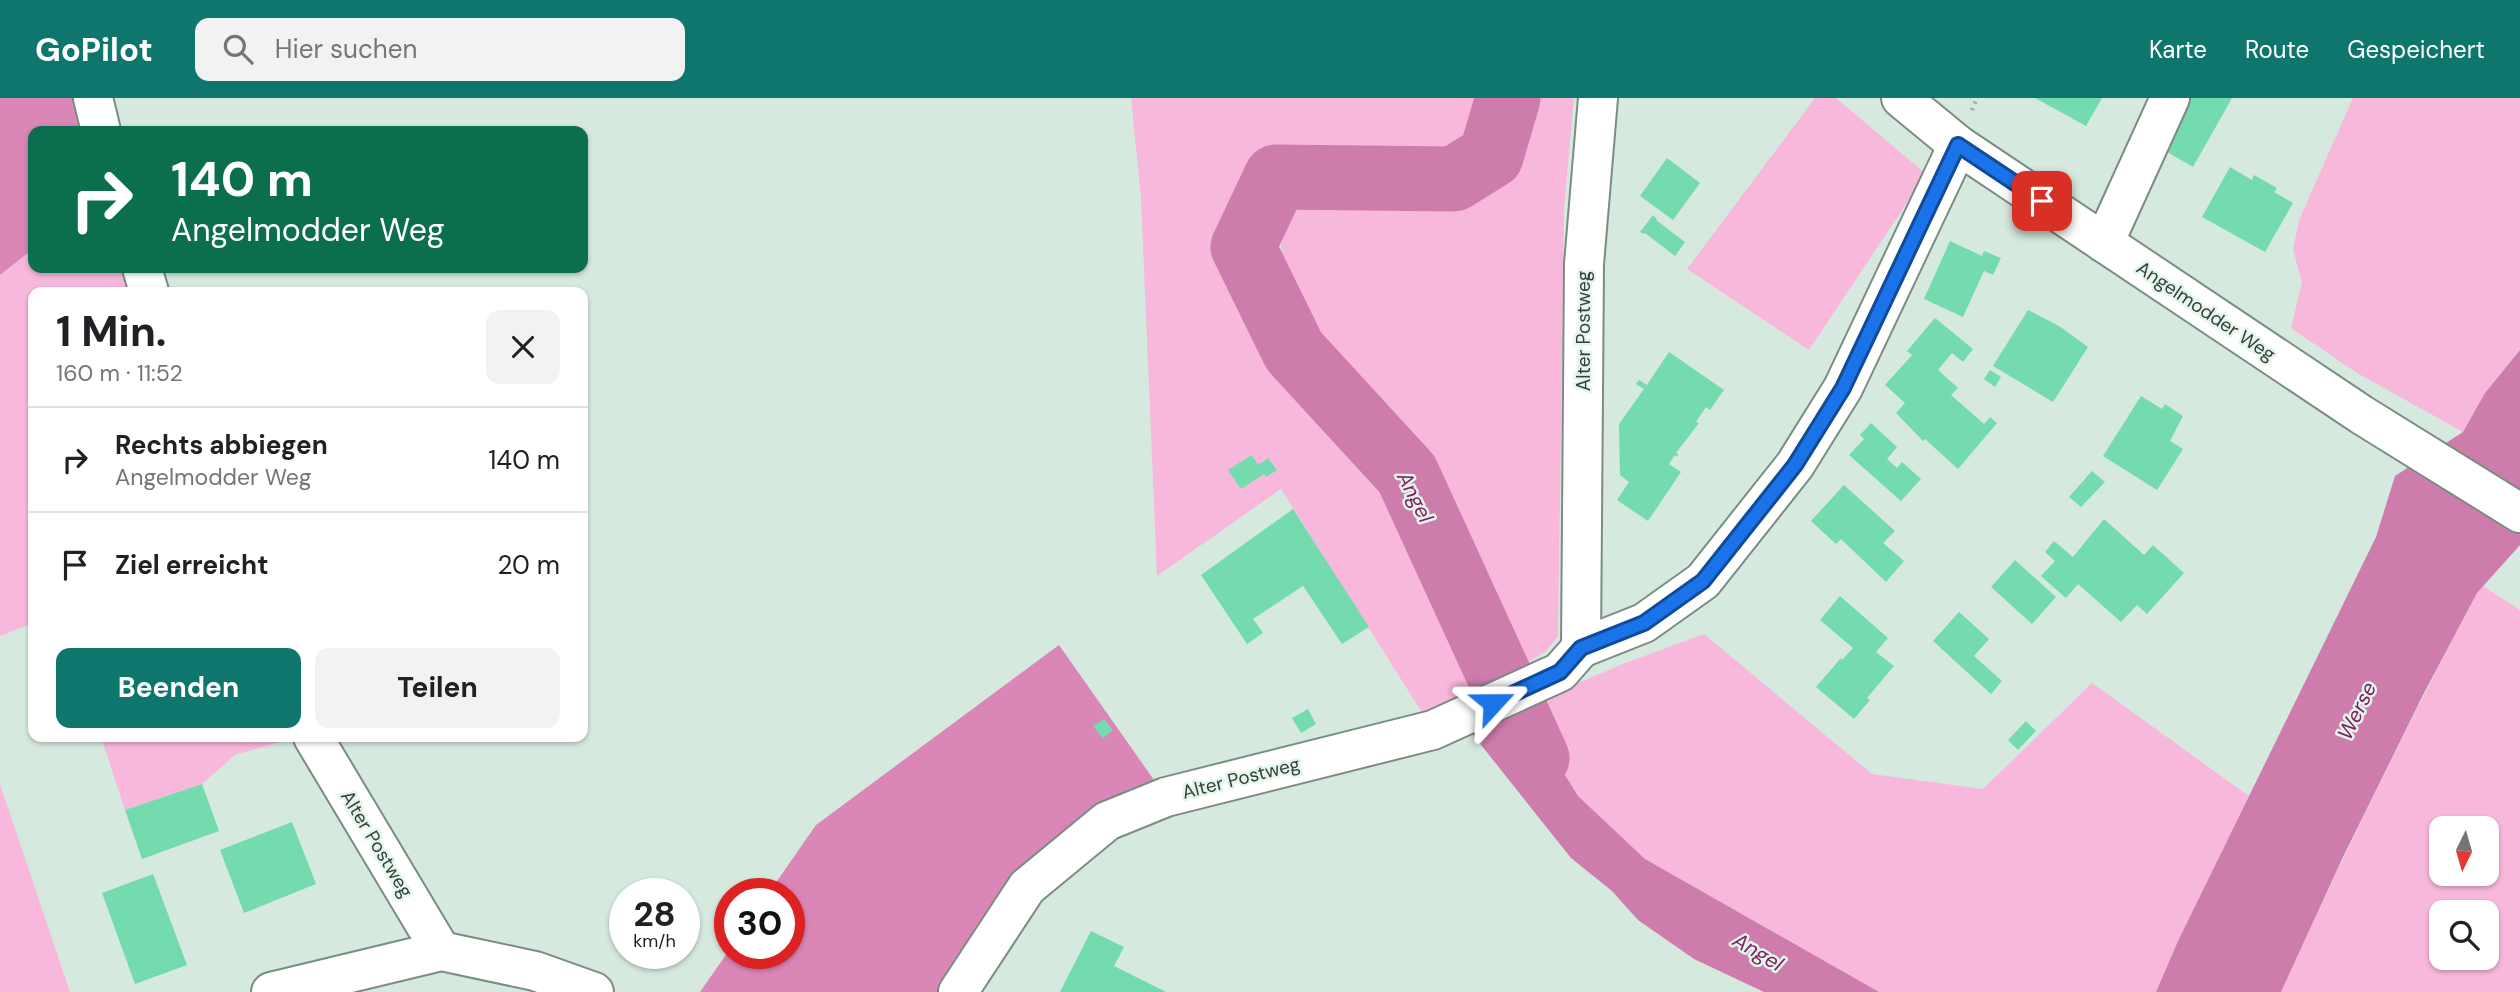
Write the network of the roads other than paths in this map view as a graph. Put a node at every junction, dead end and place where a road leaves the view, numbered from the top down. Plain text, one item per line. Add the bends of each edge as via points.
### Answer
1 (93, 98) edge
2 (1598, 98) edge
3 (1900, 98) edge
4 (2170, 98) edge
5 (101, 126) edge
6 (1958, 145) junction
7 (2104, 243) junction
8 (2520, 513) edge
9 (1581, 648) junction
10 (316, 742) edge
11 (441, 951) junction
12 (271, 992) edge
13 (594, 992) edge
14 (958, 992) edge

1 - 5 street
2 - 9 street, Alter Postweg via 1584,264
3 - 6 street, Angelmodder Weg
4 - 7 street
6 - 7 street, Angelmodder Weg
6 - 9 street, Alter Postweg via 1843,388 1795,465 1703,581 1644,623
7 - 8 street, Angelmodder Weg
9 - 14 street, Alter Postweg via 1560,672 1433,730 1166,797 1107,821 1027,887
10 - 11 street, Alter Postweg
11 - 12 street
11 - 13 street via 535,971

